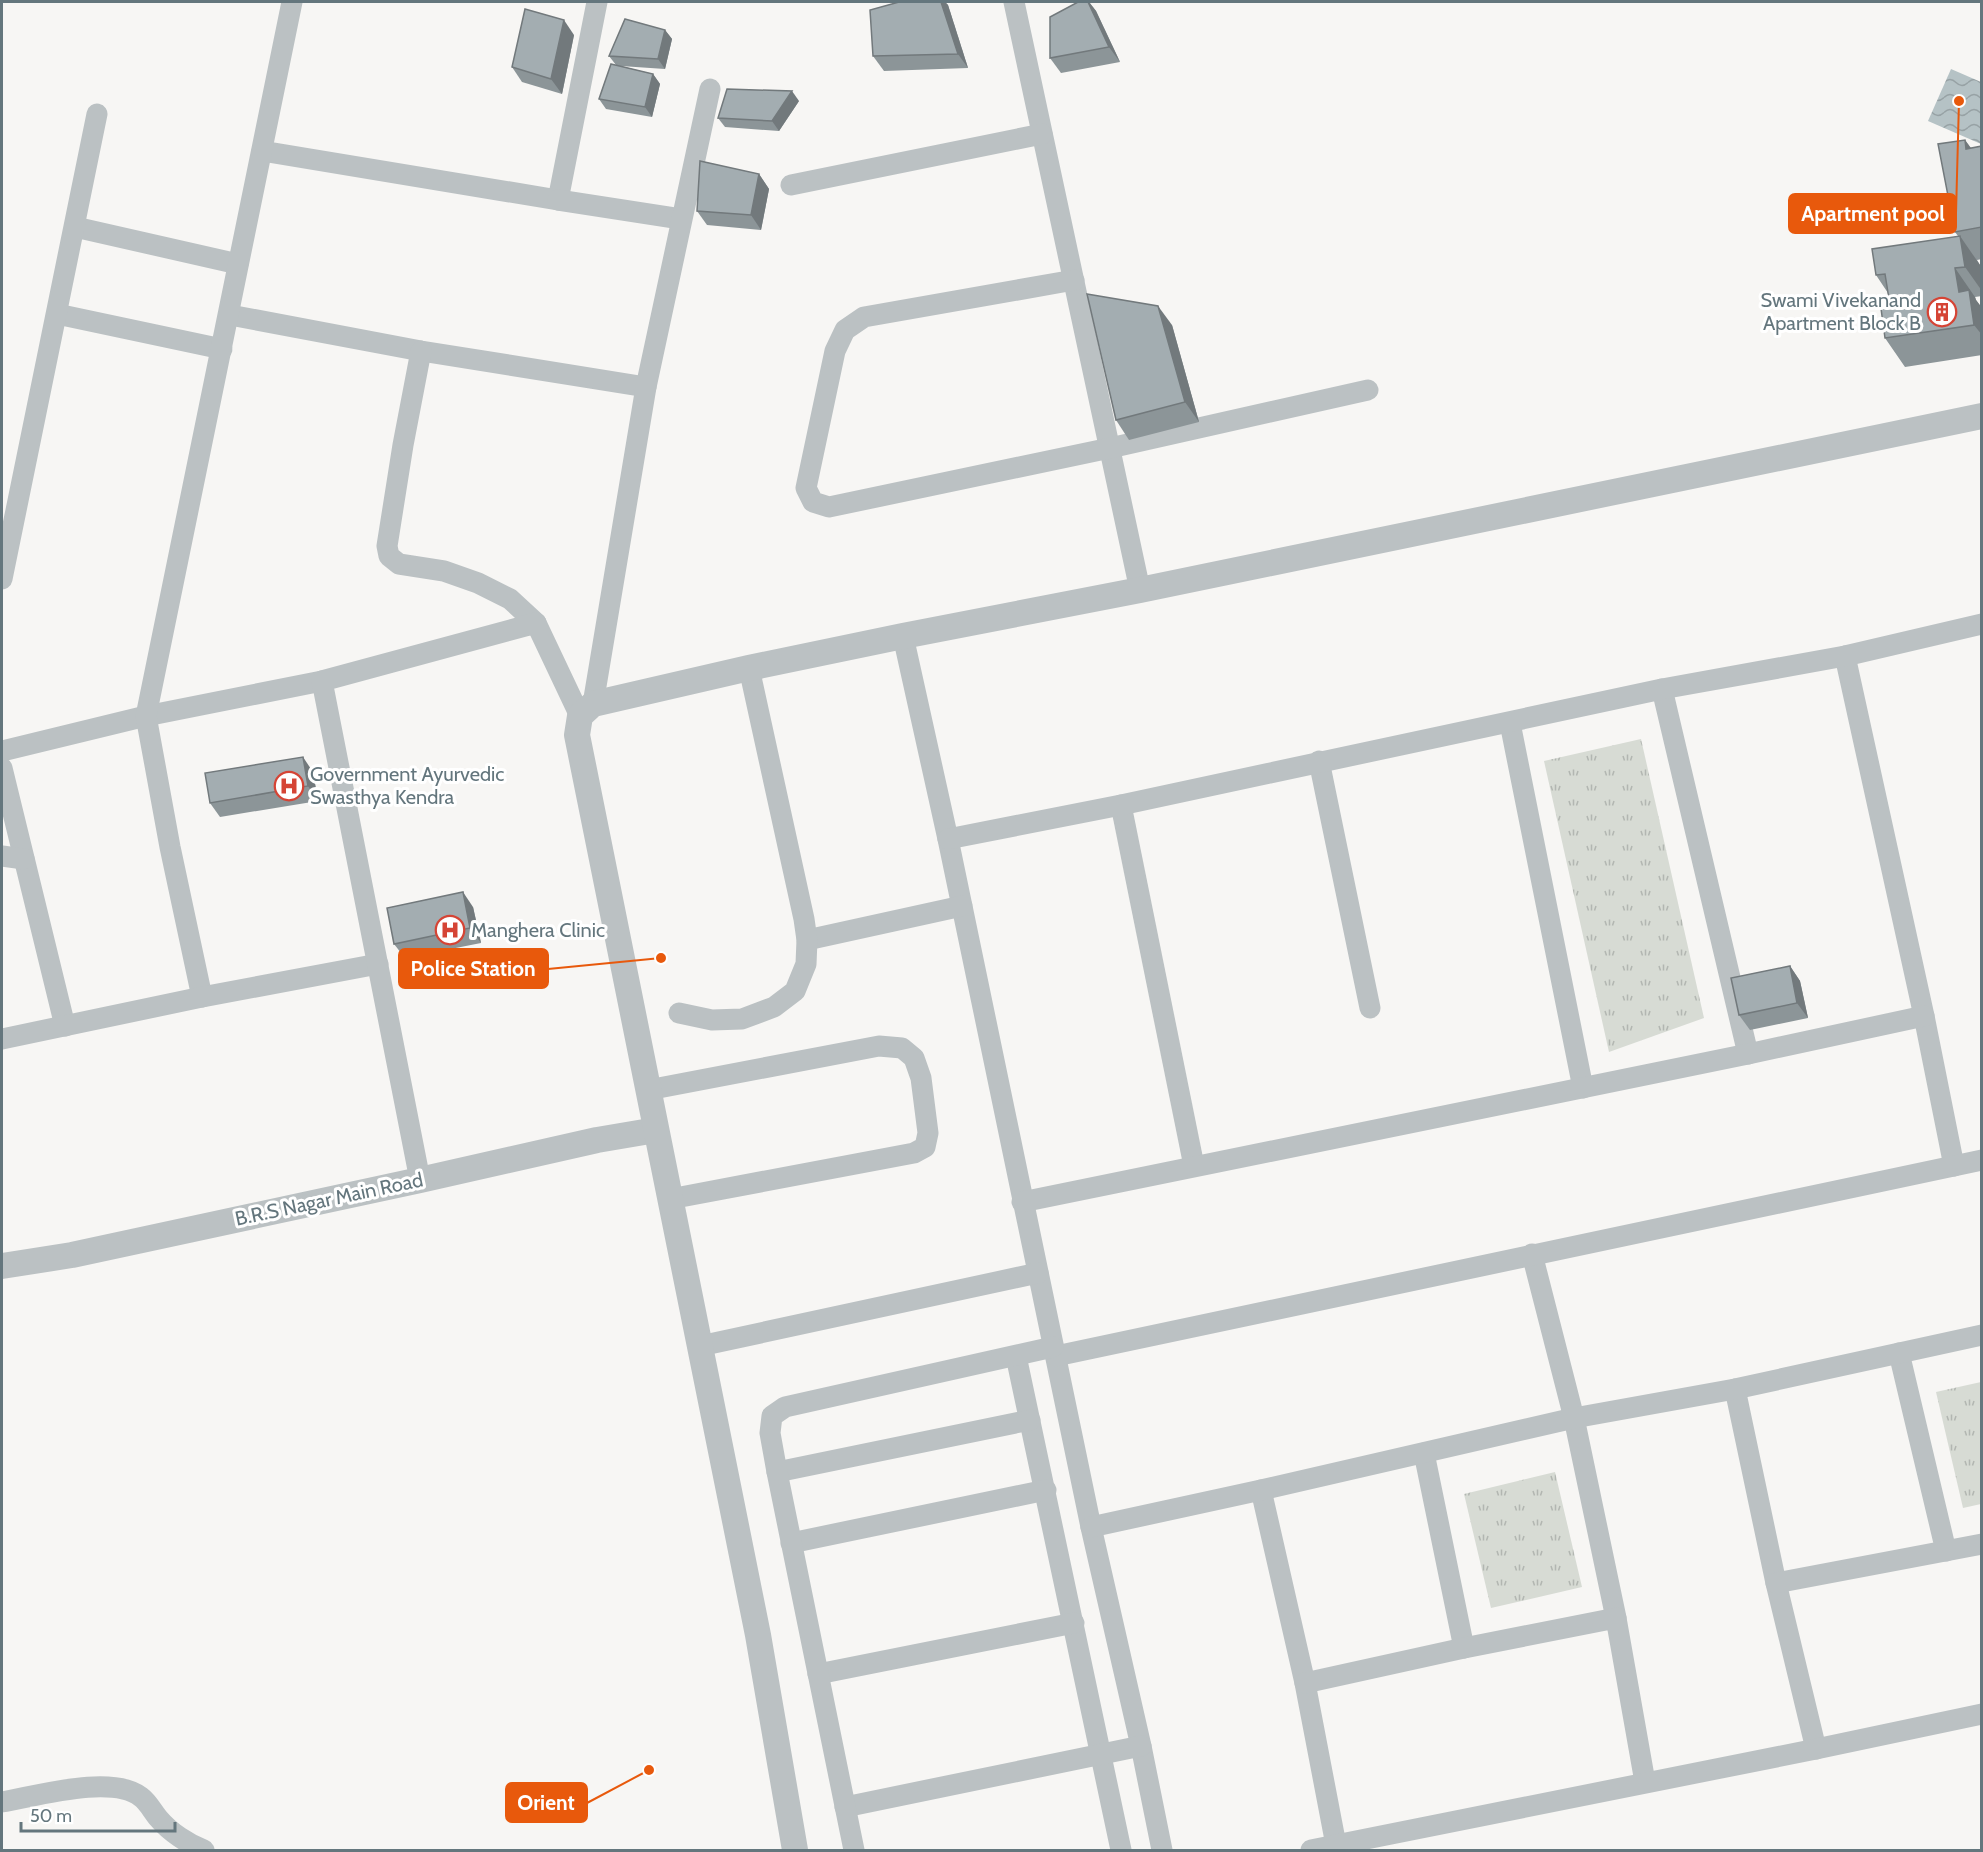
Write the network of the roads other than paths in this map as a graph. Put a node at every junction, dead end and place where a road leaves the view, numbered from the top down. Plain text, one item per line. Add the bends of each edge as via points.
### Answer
1 (292, 2) edge
2 (592, 2) edge
3 (596, 2) edge
4 (1014, 2) edge
5 (710, 89) dead end
6 (97, 114) dead end
7 (1042, 134) junction
8 (262, 151) junction
9 (791, 185) dead end
10 (558, 200) junction
11 (681, 219) junction
12 (75, 227) junction
13 (238, 264) junction
14 (1074, 280) junction
15 (57, 314) junction
16 (230, 315) junction
17 (222, 350) junction
18 (421, 351) junction
19 (646, 387) junction
20 (1368, 390) dead end
21 (1982, 416) edge
22 (1110, 448) junction
23 (2, 579) edge
24 (1140, 590) junction
25 (536, 623) junction
26 (1982, 624) edge
27 (903, 636) junction
28 (1845, 656) junction
29 (749, 668) junction
30 (322, 681) junction
31 (1662, 689) junction
32 (586, 710) junction
33 (146, 716) junction
34 (1510, 723) junction
35 (2, 751) edge
36 (1318, 761) junction
37 (2, 768) edge
38 (1121, 804) junction
39 (948, 839) junction
40 (2, 856) edge
41 (24, 859) junction
42 (962, 906) junction
43 (807, 940) junction
44 (378, 964) junction
45 (202, 997) junction
46 (1370, 1008) dead end
47 (679, 1013) dead end
48 (1924, 1016) junction
49 (65, 1026) junction
50 (2, 1040) edge
51 (1748, 1054) junction
52 (1583, 1088) junction
53 (648, 1090) junction
54 (656, 1130) junction
55 (1982, 1160) edge
56 (1194, 1166) junction
57 (1954, 1166) junction
58 (420, 1180) junction
59 (670, 1199) junction
60 (1022, 1202) junction
61 (1532, 1254) junction
62 (2, 1266) edge
63 (1038, 1273) junction
64 (1982, 1335) edge
65 (700, 1346) junction
66 (1054, 1352) junction
67 (1899, 1353) junction
68 (1016, 1356) junction
69 (1735, 1389) junction
70 (1574, 1418) junction
71 (1030, 1420) junction
72 (1424, 1453) junction
73 (777, 1472) junction
74 (1046, 1490) junction
75 (1261, 1490) junction
76 (1091, 1527) junction
77 (791, 1543) junction
78 (1982, 1544) edge
79 (1946, 1551) junction
80 (1776, 1583) junction
81 (1616, 1618) junction
82 (1074, 1623) junction
83 (1464, 1648) junction
84 (818, 1674) junction
85 (1305, 1683) junction
86 (1982, 1714) edge
87 (1141, 1746) junction
88 (1816, 1749) junction
89 (1100, 1753) junction
90 (1645, 1782) junction
91 (2, 1802) edge
92 (845, 1807) junction
93 (1336, 1845) junction
94 (204, 1851) edge
95 (795, 1851) edge
96 (854, 1851) edge
97 (1121, 1851) edge
98 (1162, 1851) edge
99 (1311, 1851) edge

1 - 8 street
2 - 3 street
3 - 10 street
4 - 7 street
5 - 11 street
6 - 12 street
7 - 9 street
7 - 14 street
8 - 10 street
8 - 13 street
10 - 11 street
11 - 19 street
12 - 13 street
12 - 15 street
13 - 16 street
14 - 22 street
14 - 22 street via 864,316 845,330 835,351 806,488 813,502 829,507
15 - 17 street
15 - 23 street
16 - 17 street
16 - 18 street
17 - 33 street
18 - 19 street
18 - 25 street via 387,546 389,556 399,564 444,571 478,583 510,599
19 - 32 street
20 - 22 street
21 - 24 street
22 - 24 street
24 - 27 street
25 - 30 street
25 - 32 street
26 - 28 street
27 - 29 street
27 - 39 street
28 - 31 street
28 - 48 street
29 - 32 street
29 - 43 street
30 - 33 street
30 - 44 street
31 - 34 street
31 - 51 street
32 - 53 street via 577,735
33 - 35 street
33 - 45 street
34 - 36 street
34 - 52 street
36 - 38 street
36 - 46 street
37 - 41 street
38 - 39 street
38 - 56 street
39 - 42 street
40 - 41 street
41 - 49 street
42 - 43 street
42 - 60 street
43 - 47 street via 806,964 795,991 774,1007 742,1019 712,1020
44 - 45 street
44 - 58 street
45 - 49 street
48 - 51 street
48 - 57 street
49 - 50 street
51 - 52 street
52 - 56 street
53 - 54 street
53 - 59 street via 879,1046 902,1048 914,1058 921,1078 928,1132 925,1147 914,1154
54 - 58 street, B.R.S Nagar Main Road
54 - 59 street
55 - 57 street
56 - 60 street
57 - 61 street
58 - 62 street, B.R.S Nagar Main Road via 72,1255
59 - 65 street
60 - 63 street
61 - 66 street
61 - 70 street
63 - 65 street
63 - 66 street
64 - 67 street
65 - 95 street via 758,1635
66 - 68 street
66 - 76 street
67 - 69 street
67 - 79 street
68 - 71 street
68 - 73 street via 785,1407 772,1416 770,1433
69 - 70 street
69 - 80 street
70 - 72 street
70 - 81 street
71 - 73 street
71 - 74 street
72 - 75 street
72 - 83 street
73 - 77 street
74 - 77 street
74 - 82 street
75 - 76 street
75 - 85 street
76 - 87 street
77 - 84 street
78 - 79 street
79 - 80 street
80 - 88 street
81 - 83 street
81 - 90 street
82 - 84 street
82 - 89 street
83 - 85 street
84 - 92 street
85 - 93 street
86 - 88 street
87 - 89 street
87 - 98 street
88 - 90 street
89 - 92 street
89 - 97 street
90 - 93 street
91 - 94 street via 97,1785 123,1788 142,1797 161,1822
92 - 96 street
93 - 99 street

